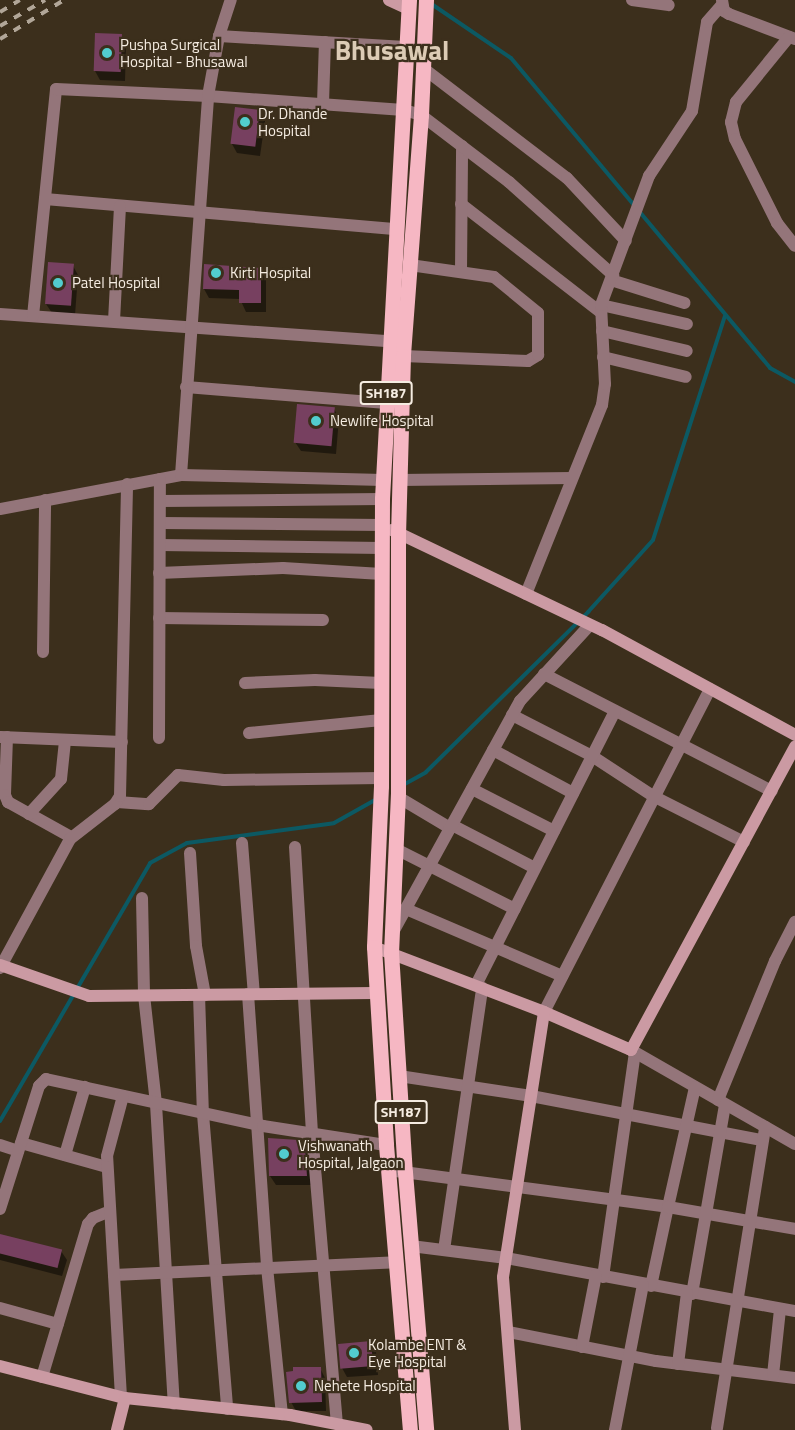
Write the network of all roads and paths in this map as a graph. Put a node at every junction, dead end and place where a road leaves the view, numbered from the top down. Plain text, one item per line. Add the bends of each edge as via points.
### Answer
1 (231, 0) edge
2 (389, 0) edge
3 (632, 0) edge
4 (425, 1) edge
5 (722, 3) edge
6 (409, 5) edge
7 (669, 5) dead end
8 (219, 36) junction
9 (792, 38) edge
10 (325, 42) junction
11 (406, 47) junction
12 (423, 68) junction
13 (208, 96) junction
14 (322, 104) junction
15 (404, 111) junction
16 (421, 115) junction
17 (462, 146) junction
18 (45, 199) junction
19 (461, 204) junction
20 (120, 206) junction
21 (198, 212) junction
22 (397, 229) junction
23 (627, 238) junction
24 (795, 246) edge
25 (410, 265) junction
26 (461, 271) junction
27 (612, 278) junction
28 (685, 303) dead end
29 (601, 309) junction
30 (0, 314) edge
31 (33, 316) junction
32 (114, 321) junction
33 (687, 324) dead end
34 (189, 325) junction
35 (602, 332) junction
36 (389, 341) junction
37 (687, 351) dead end
38 (403, 356) junction
39 (603, 357) junction
40 (686, 377) dead end
41 (186, 387) junction
42 (386, 403) junction
43 (181, 475) junction
44 (572, 478) junction
45 (160, 479) junction
46 (382, 480) junction
47 (399, 480) junction
48 (127, 484) junction
49 (382, 499) junction
50 (45, 500) junction
51 (160, 501) junction
52 (0, 509) edge
53 (160, 523) junction
54 (382, 525) junction
55 (398, 532) junction
56 (160, 545) junction
57 (382, 548) junction
58 (159, 573) junction
59 (382, 574) junction
60 (526, 594) junction
61 (159, 618) junction
62 (323, 620) dead end
63 (590, 625) junction
64 (43, 652) dead end
65 (544, 674) junction
66 (245, 683) dead end
67 (381, 683) junction
68 (710, 689) junction
69 (615, 711) junction
70 (512, 715) junction
71 (381, 720) junction
72 (249, 733) dead end
73 (795, 735) edge
74 (3, 737) edge
75 (159, 738) dead end
76 (65, 740) junction
77 (122, 742) junction
78 (680, 744) junction
79 (795, 747) edge
80 (493, 750) junction
81 (592, 756) junction
82 (381, 782) junction
83 (472, 789) junction
84 (771, 791) junction
85 (573, 793) junction
86 (398, 795) junction
87 (653, 796) junction
88 (117, 802) junction
89 (29, 814) junction
90 (451, 826) junction
91 (554, 831) junction
92 (71, 837) junction
93 (744, 842) junction
94 (242, 843) dead end
95 (295, 847) dead end
96 (396, 849) junction
97 (190, 853) dead end
98 (429, 866) junction
99 (535, 868) junction
100 (142, 897) dead end
101 (406, 909) junction
102 (515, 909) junction
103 (795, 922) edge
104 (392, 935) junction
105 (374, 947) junction
106 (495, 947) junction
107 (391, 952) junction
108 (0, 966) edge
109 (562, 976) junction
110 (479, 987) junction
111 (375, 993) junction
112 (251, 994) junction
113 (302, 994) junction
114 (144, 995) junction
115 (202, 995) junction
116 (544, 1012) junction
117 (633, 1052) junction
118 (399, 1076) junction
119 (85, 1087) junction
120 (469, 1087) junction
121 (695, 1088) junction
122 (123, 1096) junction
123 (531, 1096) junction
124 (722, 1103) junction
125 (156, 1104) junction
126 (203, 1114) junction
127 (628, 1114) junction
128 (258, 1125) junction
129 (687, 1125) junction
130 (765, 1127) junction
131 (721, 1132) junction
132 (312, 1134) junction
133 (762, 1140) junction
134 (795, 1144) edge
135 (1, 1145) edge
136 (386, 1145) junction
137 (20, 1147) junction
138 (65, 1155) junction
139 (107, 1167) junction
140 (388, 1170) junction
141 (405, 1172) junction
142 (454, 1178) junction
143 (517, 1185) junction
144 (615, 1199) junction
145 (668, 1206) junction
146 (0, 1209) edge
147 (110, 1211) junction
148 (706, 1212) junction
149 (748, 1219) junction
150 (795, 1229) edge
151 (411, 1246) junction
152 (444, 1250) junction
153 (506, 1258) junction
154 (396, 1262) junction
155 (322, 1265) junction
156 (267, 1267) junction
157 (216, 1269) junction
158 (166, 1271) junction
159 (114, 1275) junction
160 (600, 1276) junction
161 (647, 1285) junction
162 (689, 1293) junction
163 (736, 1302) junction
164 (0, 1308) edge
165 (780, 1309) junction
166 (795, 1311) edge
167 (58, 1324) junction
168 (508, 1332) junction
169 (582, 1347) junction
170 (629, 1356) junction
171 (678, 1364) junction
172 (0, 1366) edge
173 (726, 1369) junction
174 (773, 1375) junction
175 (42, 1377) junction
176 (795, 1378) edge
177 (123, 1397) junction
178 (174, 1403) junction
179 (227, 1409) junction
180 (282, 1414) junction
181 (338, 1424) junction
182 (717, 1428) dead end
183 (117, 1430) edge
184 (366, 1430) edge
185 (410, 1430) edge
186 (426, 1430) edge
187 (515, 1430) edge
188 (615, 1430) edge

1 - 8 street
2 - 6 street
3 - 7 street
4 - 12 main road, SH187
5 - 9 street via 729,14
5 - 23 street via 707,22 692,111 649,176
6 - 11 main road, SH187
8 - 10 street
8 - 13 street
9 - 24 street via 736,102 731,122 777,224
10 - 11 street
10 - 14 street
11 - 15 main road, SH187
12 - 16 main road, SH187
12 - 23 street via 567,178
13 - 14 street
13 - 18 street via 56,89
13 - 21 street
14 - 15 street
15 - 16 street
15 - 22 main road, SH187
16 - 17 street
16 - 25 main road, SH187
17 - 19 street
17 - 27 street via 514,186
18 - 20 street
18 - 31 street
19 - 26 street
19 - 29 street
20 - 21 street
20 - 32 street
21 - 22 street
21 - 34 street
22 - 36 main road, SH187
23 - 27 street
25 - 26 street
25 - 38 main road, SH187
26 - 38 street via 494,277 534,309 539,318 536,358 528,361
27 - 28 street
27 - 29 street
29 - 33 street
29 - 35 street
30 - 31 street
31 - 32 street
32 - 34 street
34 - 36 street
34 - 41 street
35 - 37 street
35 - 39 street
36 - 42 main road, SH187
38 - 47 main road, SH187
39 - 40 street
39 - 44 street via 602,405
41 - 42 street
41 - 43 street
42 - 46 main road, SH187
43 - 45 street
43 - 46 street
44 - 47 street
44 - 60 street
45 - 48 street
45 - 51 street
46 - 49 main road, SH187
47 - 55 main road, SH187
48 - 50 street
48 - 77 street
49 - 51 street
49 - 54 main road, SH187
50 - 52 street
50 - 64 street
51 - 53 street
53 - 54 street
53 - 56 street
54 - 55 street
54 - 57 main road, SH187
55 - 60 street
55 - 86 main road, SH187
56 - 57 street
56 - 58 street
57 - 59 main road, SH187
58 - 59 street via 283,568
58 - 61 street
59 - 67 main road, SH187
60 - 63 street
61 - 62 street
61 - 75 street
63 - 65 street
63 - 68 street
65 - 69 street
65 - 70 street
66 - 67 street
67 - 71 main road, SH187
68 - 73 street
68 - 78 street
69 - 78 street
69 - 81 street
70 - 80 street
70 - 81 street
71 - 72 street
71 - 82 main road, SH187
74 - 76 street
74 - 89 street via 5,795 8,802
76 - 77 street
76 - 89 street via 61,779
77 - 88 street via 121,791
78 - 84 street
78 - 87 street
79 - 84 street
80 - 83 street
80 - 85 street
81 - 85 street
81 - 87 street
82 - 88 street via 224,780 178,775 149,804
82 - 105 main road, SH187
83 - 90 street
83 - 91 street
84 - 93 street
85 - 91 street
86 - 90 street
86 - 96 main road, SH187
87 - 93 street
87 - 109 street
88 - 92 street
89 - 92 street
90 - 98 street
90 - 99 street
91 - 99 street
92 - 108 street
93 - 117 street
94 - 112 street
95 - 113 street
96 - 98 street
96 - 104 main road, SH187
97 - 115 street
98 - 101 street
98 - 102 street
99 - 102 street
100 - 114 street
101 - 104 street
101 - 106 street
102 - 106 street
103 - 124 street via 775,961
104 - 107 main road, SH187
105 - 107 street
105 - 111 main road, SH187
106 - 109 street
106 - 110 street
107 - 110 street
107 - 118 main road, SH187
108 - 114 street via 89,996
109 - 116 street
110 - 116 street
110 - 120 street
111 - 113 street
111 - 136 main road, SH187
112 - 113 street
112 - 115 street
112 - 128 street
113 - 132 street
114 - 115 street
114 - 125 street
115 - 126 street
116 - 117 street
116 - 123 street
117 - 121 street
117 - 127 street
118 - 120 street
118 - 141 main road, SH187
119 - 122 street
119 - 137 street via 52,1079 42,1082
119 - 138 street
120 - 123 street
120 - 142 street
121 - 124 street
121 - 129 street
122 - 125 street
122 - 139 street
123 - 127 street
123 - 143 street
124 - 130 street
124 - 131 street
125 - 126 street
125 - 158 street
126 - 128 street
126 - 157 street
127 - 129 street
127 - 144 street
128 - 132 street
128 - 156 street
129 - 131 street
129 - 145 street
130 - 133 street
130 - 134 street
131 - 133 street
131 - 148 street
132 - 136 street
132 - 155 street
133 - 149 street
135 - 137 street
136 - 140 main road, SH187
137 - 138 street
137 - 146 street
138 - 139 street
139 - 147 street
140 - 141 street
140 - 154 main road, SH187
141 - 142 street
141 - 151 main road, SH187
142 - 143 street
142 - 152 street
143 - 144 street
143 - 153 street
144 - 145 street
144 - 160 street
145 - 148 street
145 - 161 street
147 - 159 street
147 - 167 street via 88,1224
148 - 149 street
148 - 162 street
149 - 150 street
149 - 163 street
151 - 152 street
151 - 186 main road, SH187
152 - 153 street
153 - 160 street
153 - 168 street via 503,1277
154 - 155 street
154 - 185 main road, SH187
155 - 156 street
155 - 181 street
156 - 157 street
156 - 180 street
157 - 158 street
157 - 179 street
158 - 159 street
158 - 178 street
159 - 177 street
160 - 161 street
160 - 169 street
161 - 162 street
161 - 170 street
162 - 163 street
162 - 171 street
163 - 165 street
163 - 173 street
164 - 167 street
165 - 166 street
165 - 174 street
167 - 175 street
168 - 169 street
168 - 187 street
169 - 170 street
170 - 171 street
170 - 188 street
171 - 173 street
172 - 175 street
173 - 174 street
173 - 182 street
174 - 176 street
175 - 177 street
177 - 178 street
177 - 183 street
178 - 179 street
179 - 180 street
180 - 181 street
181 - 184 street

